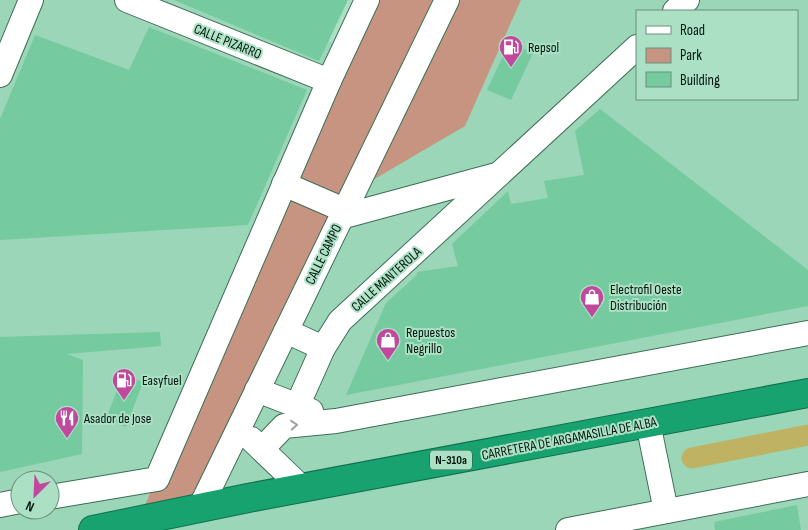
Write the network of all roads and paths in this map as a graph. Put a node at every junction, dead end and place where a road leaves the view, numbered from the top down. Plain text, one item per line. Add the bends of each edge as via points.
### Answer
1 (31, 0) edge
2 (127, 0) edge
3 (367, 0) edge
4 (447, 0) edge
5 (687, 0) edge
6 (676, 10) edge
7 (636, 48) edge
8 (0, 75) edge
9 (329, 81) junction
10 (500, 174) junction
11 (284, 184) junction
12 (342, 214) junction
13 (286, 331) junction
14 (808, 333) edge
15 (323, 348) junction
16 (257, 390) junction
17 (808, 393) edge
18 (298, 404) junction
19 (336, 421) junction
20 (648, 423) junction
21 (239, 427) junction
22 (262, 449) junction
23 (808, 484) edge
24 (302, 488) junction
25 (60, 494) edge
26 (200, 508) junction
27 (666, 511) junction
28 (136, 526) edge
29 (94, 530) edge
30 (568, 530) edge

1 - 8 street
2 - 9 street, CALLE PIZARRO
3 - 9 street
4 - 12 street, CALLE CAMPO
5 - 6 street
7 - 10 street, CALLE MANTEROLA
9 - 11 street
10 - 12 street, CALLE MANTEROLA
10 - 15 street, CALLE MANTEROLA via 340,321
11 - 12 street
11 - 25 street via 157,479
12 - 13 street, CALLE CAMPO
13 - 15 street
13 - 16 street, CALLE CAMPO
14 - 19 street
15 - 18 street, CALLE MANTEROLA
16 - 18 street
16 - 21 street, CALLE CAMPO
17 - 20 highway, CARRETERA DE ARGAMASILLA DE ALBA / N-310a
18 - 19 street
22 -> 19 street via 284,426
20 - 24 highway, CARRETERA DE ARGAMASILLA DE ALBA / N-310a
20 - 27 street
21 - 22 street
21 - 26 street, CALLE CAMPO
22 - 24 street
23 - 27 street
24 - 26 highway, CARRETERA DE ARGAMASILLA DE ALBA / N-310a
26 - 28 highway, CARRETERA DE ARGAMASILLA DE ALBA / N-310a
27 - 30 street
28 - 29 highway, CARRETERA DE ARGAMASILLA DE ALBA / N-310a

